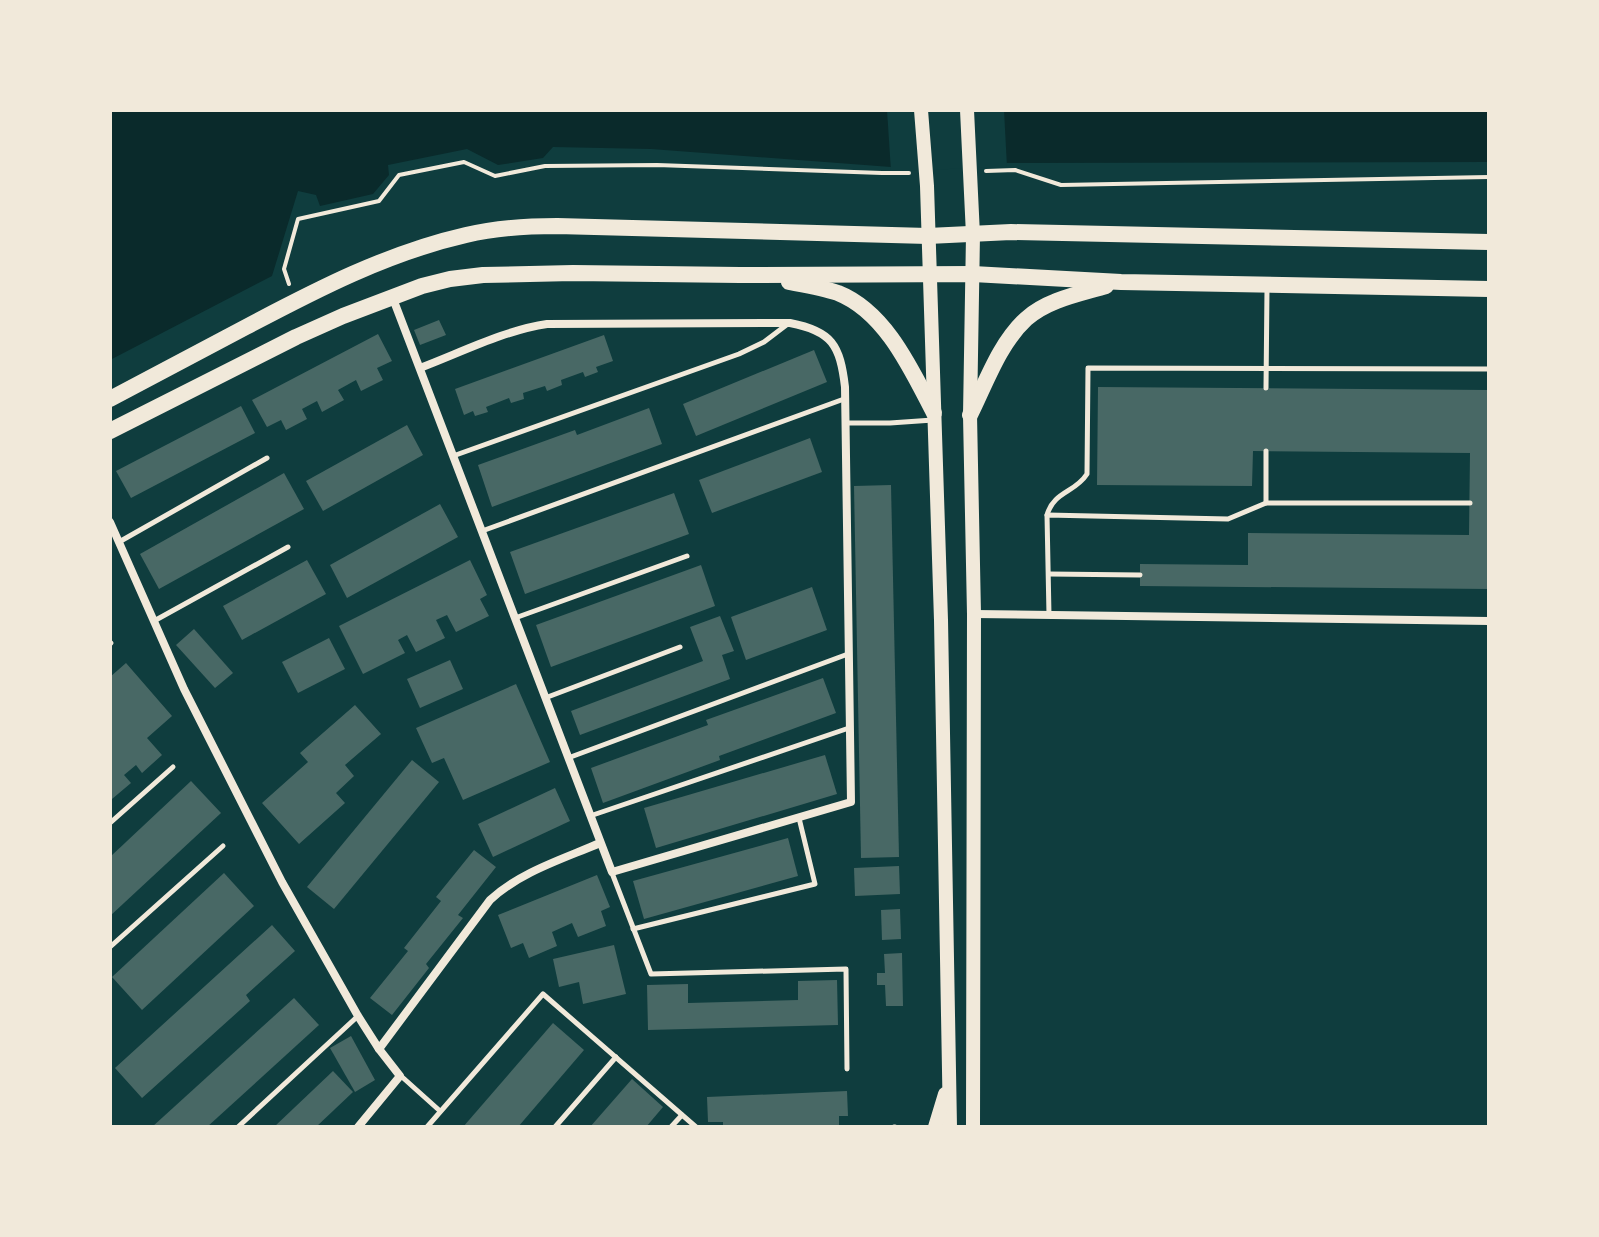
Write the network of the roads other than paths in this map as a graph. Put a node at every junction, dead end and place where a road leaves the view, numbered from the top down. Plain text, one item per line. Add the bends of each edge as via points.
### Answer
1 (921, 110) edge
2 (967, 110) edge
3 (973, 235) junction
4 (928, 236) junction
5 (1489, 242) edge
6 (930, 274) junction
7 (973, 274) junction
8 (740, 275) junction
9 (1121, 282) junction
10 (1267, 285) junction
11 (1489, 289) edge
12 (392, 296) junction
13 (790, 323) junction
14 (420, 368) junction
15 (1267, 369) junction
16 (1489, 369) edge
17 (1266, 388) dead end
18 (110, 399) edge
19 (845, 399) junction
20 (970, 415) junction
21 (934, 417) junction
22 (846, 423) junction
23 (110, 431) edge
24 (1266, 451) dead end
25 (453, 456) junction
26 (267, 458) dead end
27 (1266, 503) junction
28 (1470, 503) dead end
29 (1047, 515) junction
30 (110, 522) edge
31 (482, 531) junction
32 (119, 542) junction
33 (288, 547) dead end
34 (687, 556) dead end
35 (1049, 574) junction
36 (1140, 575) dead end
37 (974, 614) junction
38 (1049, 615) junction
39 (515, 618) junction
40 (154, 621) junction
41 (1489, 621) edge
42 (680, 647) dead end
43 (848, 654) junction
44 (545, 698) junction
45 (849, 728) junction
46 (568, 758) junction
47 (173, 767) dead end
48 (590, 816) junction
49 (799, 818) junction
50 (110, 823) edge
51 (600, 843) junction
52 (223, 846) dead end
53 (612, 872) junction
54 (633, 929) junction
55 (110, 947) edge
56 (358, 1016) junction
57 (379, 1049) junction
58 (616, 1057) junction
59 (847, 1069) dead end
60 (400, 1076) junction
61 (950, 1079) junction
62 (440, 1111) junction
63 (682, 1115) junction
64 (974, 1124) edge
65 (238, 1127) edge
66 (358, 1127) edge
67 (427, 1127) edge
68 (555, 1127) edge
69 (671, 1127) edge
70 (696, 1127) edge
71 (935, 1127) edge
72 (950, 1127) edge

1 - 4 main road
2 - 3 main road
3 - 4 main road
3 - 5 main road
3 - 7 main road
4 - 6 main road
4 - 18 main road via 557,226 468,234 361,269
6 - 7 main road
6 - 8 main road
6 - 21 main road
7 - 9 main road
7 - 20 main road
8 - 12 main road via 483,275
8 - 21 main road via 804,284 854,301 890,336
9 - 10 main road
9 - 20 main road via 1066,298 1027,318 1001,351
10 - 11 main road
10 - 15 lane
12 - 14 street
12 - 23 main road via 296,337
13 - 14 street via 547,324
13 - 19 street via 816,330 836,347
13 - 25 lane via 739,354
14 - 25 street
15 - 16 lane
15 - 17 lane
15 - 29 lane via 1088,368 1087,474 1055,498
19 - 22 street
19 - 31 lane
20 - 37 main road
21 - 22 lane
21 - 61 main road
22 - 43 street
24 - 27 lane
25 - 31 street
26 - 32 lane
27 - 28 lane
27 - 29 lane via 1228,519
29 - 35 lane
30 - 32 street
31 - 39 street
32 - 40 street
33 - 40 lane
34 - 39 lane
35 - 36 lane
35 - 38 lane
37 - 38 street
37 - 64 main road
38 - 41 street
39 - 44 street
40 - 56 street via 238,799
42 - 44 lane
43 - 45 street
43 - 46 lane
44 - 46 street
45 - 48 lane
45 - 49 street via 851,802
46 - 48 street
47 - 50 lane
48 - 51 street
49 - 53 street
49 - 54 lane via 815,884
51 - 53 street
51 - 57 street via 503,888
52 - 55 lane
53 - 54 lane
54 - 59 lane via 651,974 846,969
56 - 57 street
56 - 65 lane
57 - 60 street
58 - 62 lane via 543,994
58 - 63 lane
58 - 68 lane
60 - 62 lane
60 - 66 street
61 - 71 main road
61 - 72 main road
62 - 67 lane
63 - 69 lane
63 - 70 lane

